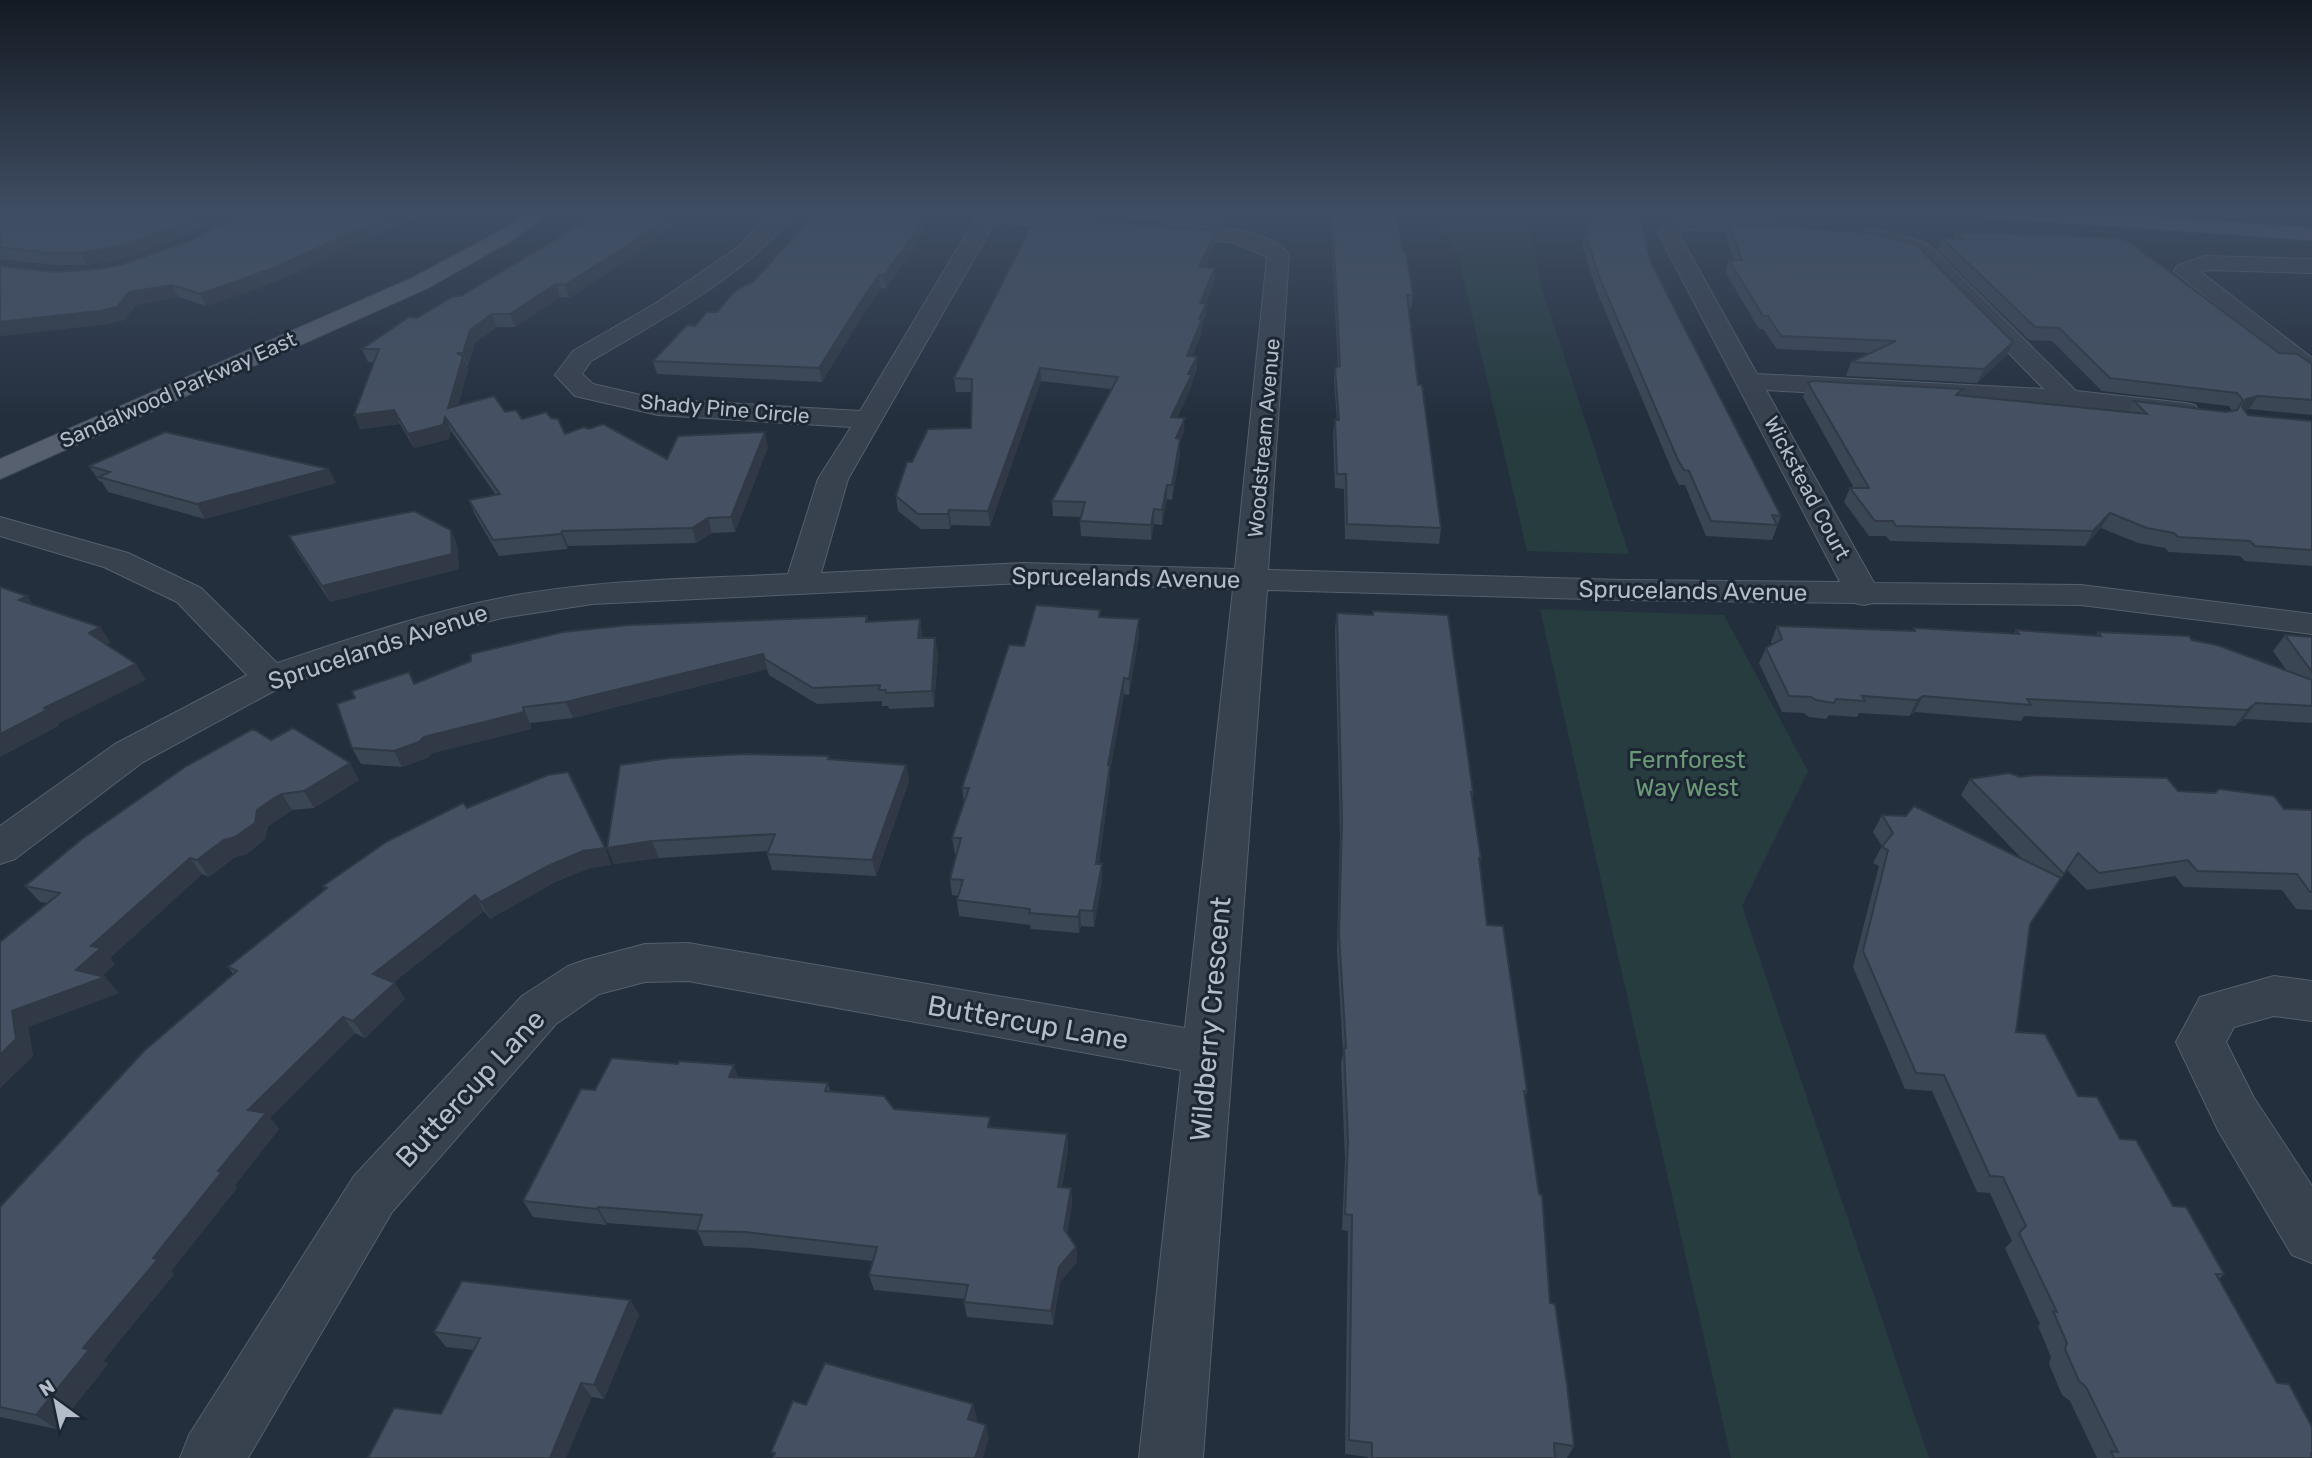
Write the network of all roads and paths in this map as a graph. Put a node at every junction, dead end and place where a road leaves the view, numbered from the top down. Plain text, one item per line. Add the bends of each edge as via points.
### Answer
1 (380, 279) edge
2 (427, 279) edge
3 (706, 279) edge
4 (951, 279) edge
5 (1276, 279) edge
6 (1694, 279) edge
7 (1951, 279) edge
8 (2195, 279) edge
9 (2312, 370) edge
10 (1750, 381) junction
11 (2068, 398) junction
12 (2204, 414) edge
13 (869, 420) junction
14 (0, 444) edge
15 (0, 470) edge
16 (0, 526) edge
17 (1253, 580) junction
18 (802, 582) junction
19 (1864, 595) junction
20 (2312, 624) edge
21 (270, 678) junction
22 (0, 848) edge
23 (2312, 1001) edge
24 (1206, 1053) junction
25 (2312, 1236) edge
26 (212, 1458) edge
27 (1171, 1458) edge

1 - 14 main road, Sandalwood Parkway East
2 - 15 main road, Sandalwood Parkway East
3 - 13 street, Shady Pine Circle via 582,356 568,374 584,390 658,407
4 - 13 street
5 - 17 street, Woodstream Avenue
6 - 10 street, Wickstead Court
7 - 11 street
8 - 9 street
10 - 11 street, Wickstead Court
10 - 19 street, Wickstead Court
11 - 12 street, Wickstead Court
13 - 18 street via 833,479
16 - 21 street via 116,560 189,594
17 - 18 street, Sprucelands Avenue via 1024,573
17 - 19 street, Sprucelands Avenue
17 - 24 street, Wildberry Crescent
18 - 21 street, Sprucelands Avenue via 592,594 501,608 404,633
19 - 20 street, Sprucelands Avenue via 2081,595
21 - 22 street, Sprucelands Avenue via 129,753
23 - 25 street via 2274,996 2217,1011 2201,1042 2236,1114
24 - 26 street, Buttercup Lane via 688,962 645,962 585,979 539,1010 373,1194
24 - 27 street, Wildberry Crescent

